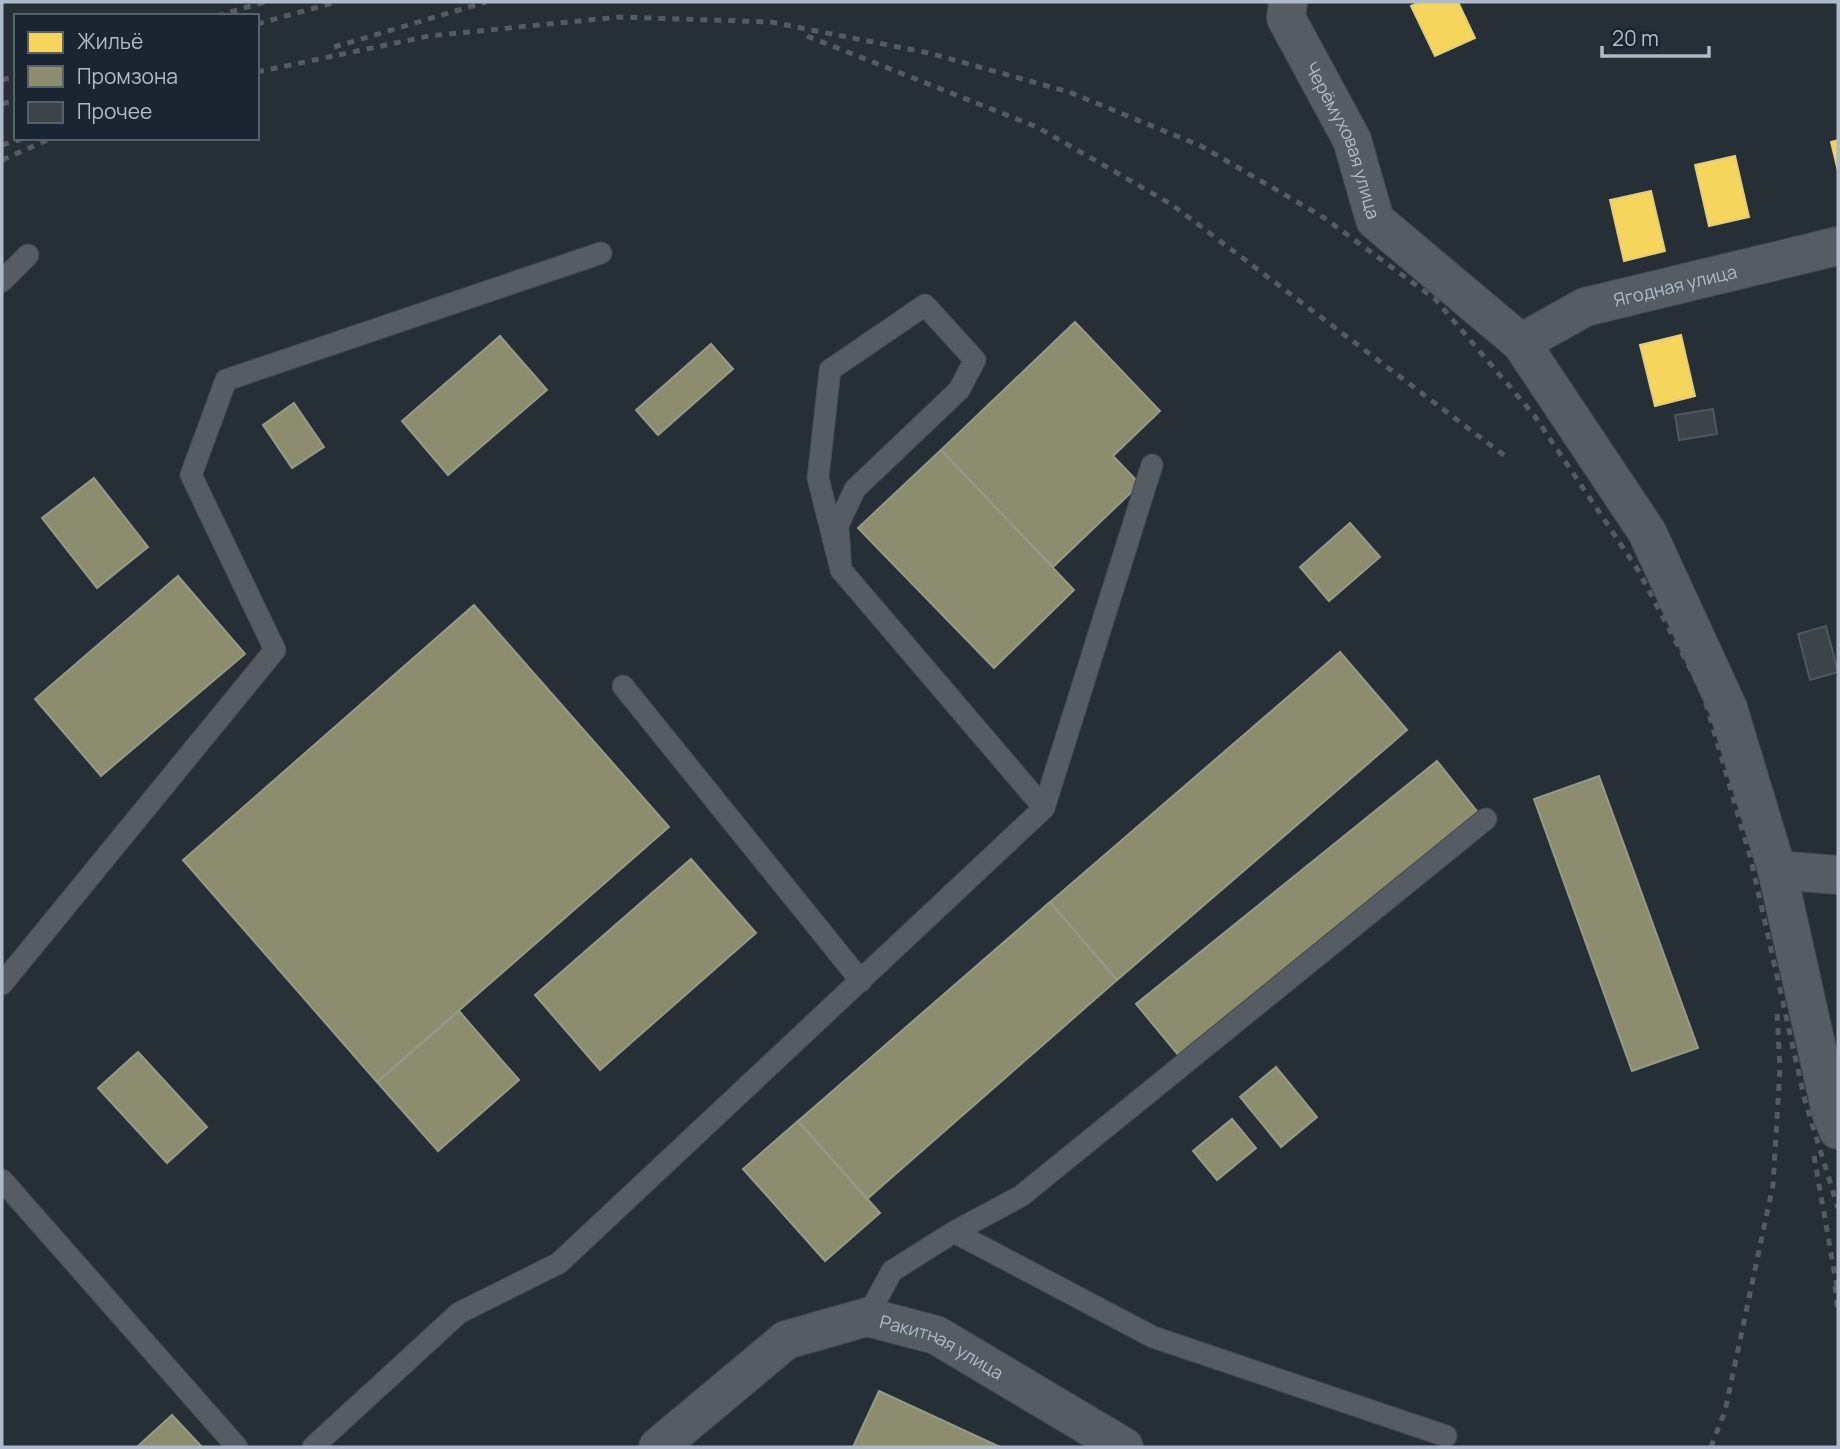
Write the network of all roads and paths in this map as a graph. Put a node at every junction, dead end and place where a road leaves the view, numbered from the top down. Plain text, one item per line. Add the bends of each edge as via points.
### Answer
1 (1288, 2) edge
2 (1838, 246) edge
3 (601, 253) dead end
4 (28, 255) dead end
5 (2, 281) edge
6 (1521, 343) junction
7 (1152, 465) dead end
8 (841, 570) junction
9 (623, 687) dead end
10 (1044, 808) junction
11 (1486, 819) dead end
12 (1777, 870) junction
13 (1838, 875) edge
14 (861, 981) junction
15 (2, 984) edge
16 (1838, 1130) edge
17 (2, 1180) edge
18 (954, 1232) junction
19 (867, 1317) junction
20 (1446, 1436) dead end
21 (237, 1447) edge
22 (313, 1447) edge
23 (657, 1447) edge
24 (1124, 1447) edge

1 - 6 street, Черёмуховая улица via 1286,18 1352,141 1375,220
2 - 6 street, Ягодная улица via 1585,307
3 - 15 lane via 226,380 191,475 275,650
4 - 5 lane
6 - 12 street, Черёмуховая улица via 1647,532 1728,708
7 - 10 lane
8 - 8 lane via 817,478 830,370 925,305 975,360 959,390 855,489 838,525
8 - 10 lane
9 - 14 lane
10 - 14 lane
11 - 18 lane via 1021,1196
12 - 13 street
12 - 16 street, Черёмуховая улица
14 - 22 lane via 559,1263 459,1313
17 - 21 lane
18 - 19 lane via 892,1271
18 - 20 lane via 1153,1337
19 - 23 street, Ракитная улица via 786,1340
19 - 24 street, Ракитная улица via 936,1335

